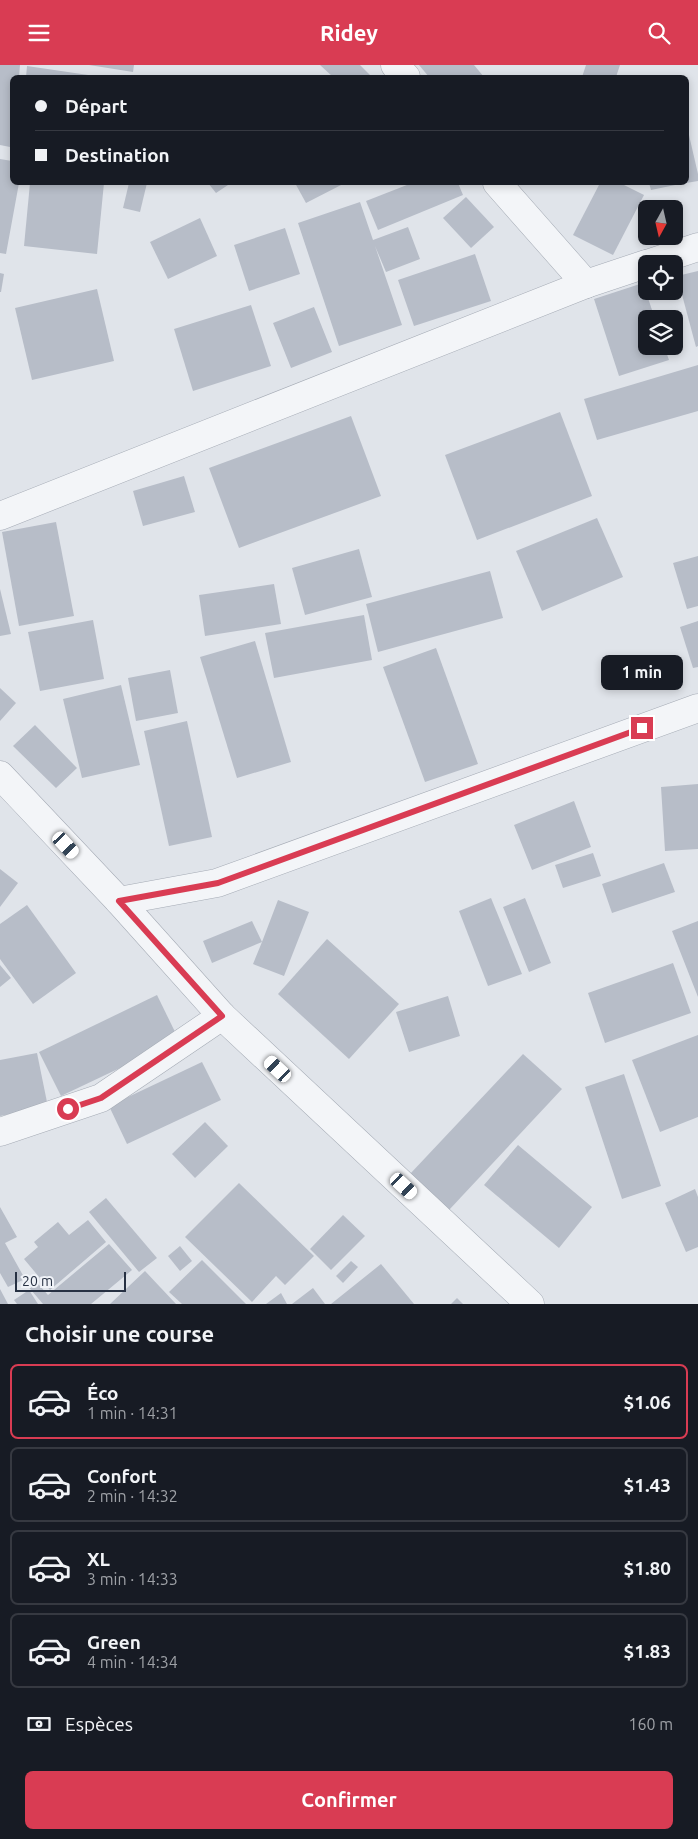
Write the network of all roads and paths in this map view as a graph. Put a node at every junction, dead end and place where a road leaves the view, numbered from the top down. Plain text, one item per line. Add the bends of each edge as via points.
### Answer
1 (395, 65) edge
2 (404, 75) edge
3 (499, 185) edge
4 (698, 247) edge
5 (674, 255) edge
6 (638, 267) edge
7 (586, 284) junction
8 (0, 516) edge
9 (698, 708) edge
10 (0, 775) edge
11 (119, 901) junction
12 (222, 1016) junction
13 (0, 1132) edge
14 (530, 1304) edge

1 - 2 street
3 - 7 street
4 - 5 street
6 - 7 street
7 - 8 street
9 - 11 street via 218,883
10 - 11 street
11 - 12 street
12 - 13 street via 101,1098
12 - 14 street

